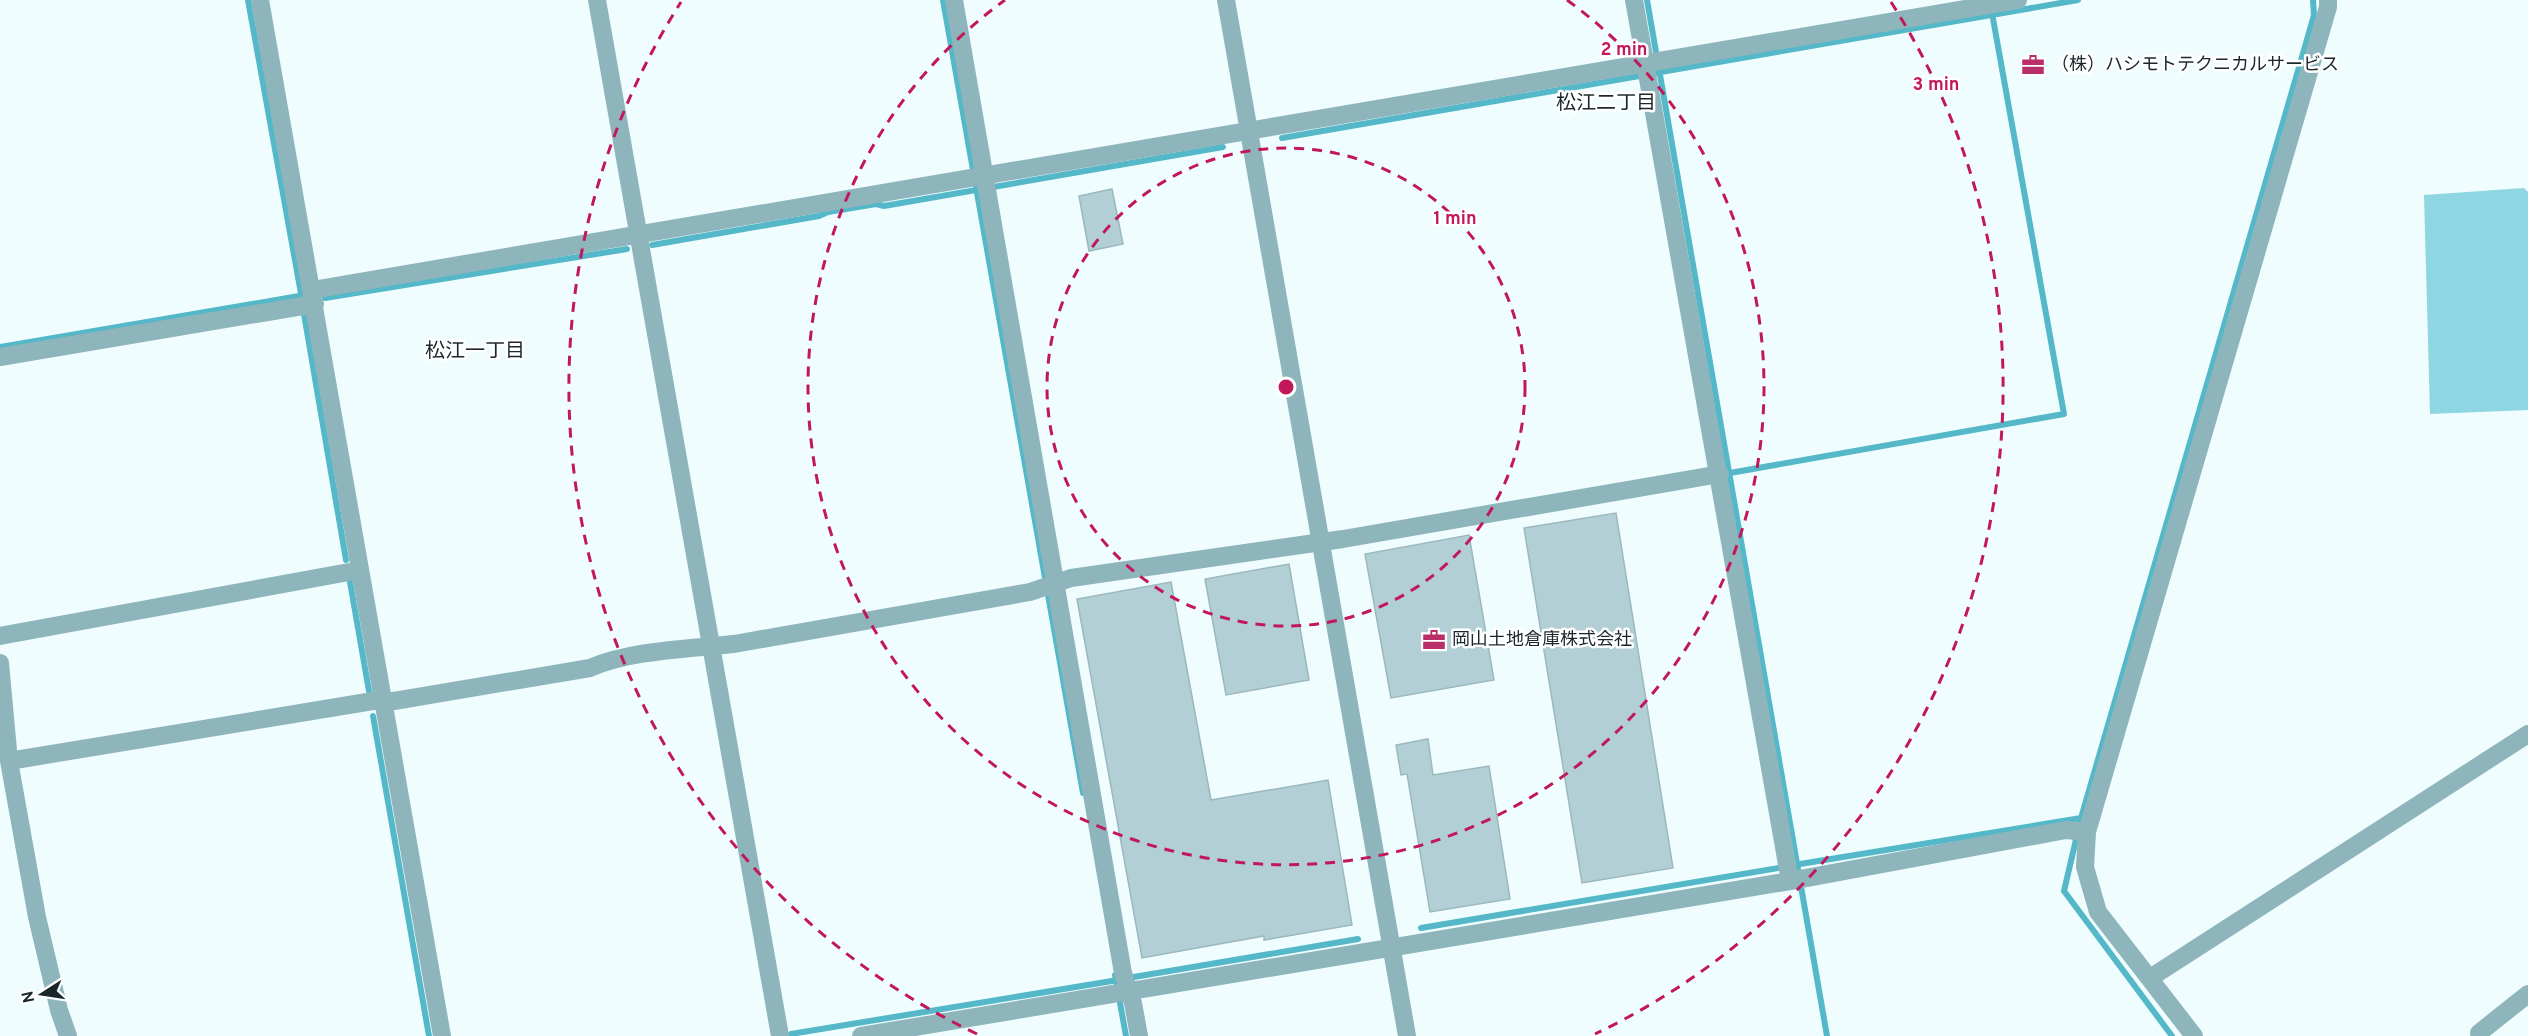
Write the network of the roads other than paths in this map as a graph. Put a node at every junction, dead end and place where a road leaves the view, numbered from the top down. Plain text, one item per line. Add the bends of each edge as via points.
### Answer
1 (260, 0) edge
2 (597, 0) edge
3 (954, 0) edge
4 (1226, 0) edge
5 (1634, 0) edge
6 (2018, 0) edge
7 (2328, 0) edge
8 (1651, 68) junction
9 (1248, 130) junction
10 (980, 182) junction
11 (638, 234) junction
12 (314, 297) junction
13 (0, 357) edge
14 (1720, 474) junction
15 (1320, 542) junction
16 (360, 570) junction
17 (1048, 586) junction
18 (0, 636) edge
19 (711, 647) junction
20 (0, 663) edge
21 (382, 701) junction
22 (2528, 734) edge
23 (9, 761) junction
24 (2078, 831) junction
25 (1794, 874) junction
26 (1391, 948) junction
27 (2150, 978) junction
28 (1122, 986) junction
29 (2528, 994) edge
30 (2479, 1035) edge
31 (68, 1036) edge
32 (442, 1036) edge
33 (780, 1036) edge
34 (861, 1036) edge
35 (1139, 1036) edge
36 (1407, 1036) edge
37 (2193, 1036) edge

1 - 12 street
2 - 11 street
3 - 10 street
4 - 9 street
5 - 8 street
6 - 8 street
7 - 24 street
8 - 9 street
8 - 14 street
9 - 10 street
9 - 15 street
10 - 11 street
10 - 17 street
11 - 12 street
11 - 19 street
12 - 13 street
12 - 16 street
14 - 15 street
14 - 25 street
15 - 17 street via 1071,578
15 - 26 street
16 - 18 street
16 - 21 street
17 - 19 street
17 - 28 street
19 - 21 street
19 - 33 street
20 - 23 street
21 - 23 street
21 - 32 street
22 - 27 street
23 - 31 street via 37,917
24 - 25 street
24 - 27 street via 2098,912
25 - 26 street
26 - 28 street
26 - 36 street
27 - 37 street
28 - 34 street
28 - 35 street
29 - 30 street

